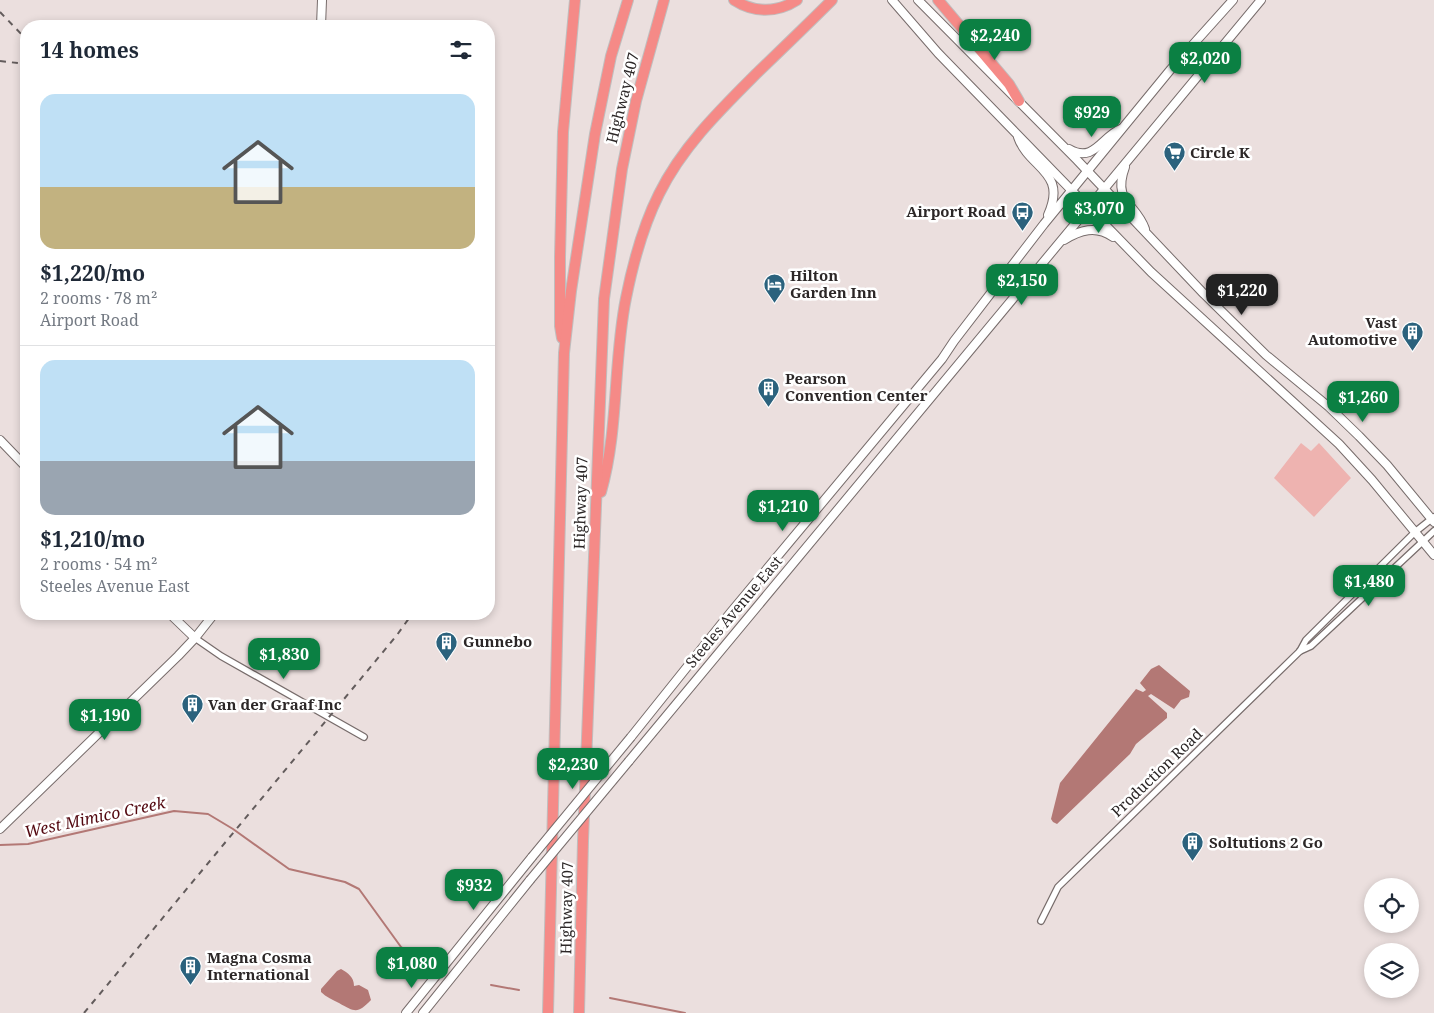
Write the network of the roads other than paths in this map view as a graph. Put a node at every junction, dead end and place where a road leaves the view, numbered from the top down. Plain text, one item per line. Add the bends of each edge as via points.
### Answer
1 (322, 0) edge
2 (575, 0) edge
3 (628, 0) edge
4 (664, 0) edge
5 (734, 0) edge
6 (797, 0) edge
7 (832, 0) edge
8 (892, 0) edge
9 (918, 0) edge
10 (938, 0) edge
11 (1233, 0) edge
12 (1261, 0) edge
13 (321, 20) edge
14 (1018, 101) junction
15 (1123, 128) junction
16 (1017, 134) junction
17 (1056, 138) junction
18 (1130, 158) junction
19 (1088, 171) junction
20 (1104, 189) junction
21 (1072, 190) junction
22 (1089, 207) junction
23 (1044, 224) junction
24 (1146, 231) junction
25 (1058, 244) junction
26 (1126, 246) junction
27 (564, 353) junction
28 (0, 440) edge
29 (20, 461) edge
30 (596, 508) junction
31 (1433, 519) edge
32 (1434, 531) edge
33 (1415, 532) junction
34 (1422, 541) junction
35 (1434, 555) edge
36 (176, 620) edge
37 (209, 620) edge
38 (195, 638) junction
39 (1300, 651) junction
40 (364, 738) dead end
41 (0, 829) edge
42 (1041, 921) dead end
43 (406, 1013) edge
44 (423, 1013) edge
45 (548, 1013) edge
46 (579, 1013) edge

1 - 13 main road
2 - 27 highway via 563,132 560,326
3 - 27 highway, Highway 407 via 611,56 595,134
4 - 30 highway, Highway 407 via 622,168 604,299
5 - 6 highway via 751,8 771,10
7 - 30 highway via 716,114 683,155 659,194 642,236 626,298 608,465
8 - 16 main road via 938,53
9 - 14 main road
10 - 14 highway via 1009,84
11 - 15 main road, Steeles Avenue East
12 - 18 main road, Steeles Avenue East
14 - 17 main road
15 - 17 main road via 1112,132 1100,146 1089,152 1074,152
15 - 19 main road, Steeles Avenue East
16 - 21 main road
16 - 23 main road via 1021,146 1045,171 1053,185 1052,206
17 - 19 main road
18 - 20 main road, Steeles Avenue East
18 - 24 main road via 1122,178 1123,198 1142,219
19 - 20 main road
19 - 21 main road, Steeles Avenue East
20 - 22 main road, Steeles Avenue East
20 - 24 main road
21 - 22 main road
21 - 23 main road, Steeles Avenue East
22 - 25 main road, Steeles Avenue East
22 - 26 main road
23 - 43 main road, Steeles Avenue East, bridge via 942,359 731,612
24 - 31 main road via 1266,355 1359,436
25 - 26 main road via 1077,232 1097,230
25 - 44 main road, Steeles Avenue East, bridge
26 - 33 main road via 1339,444
27 - 45 highway, Highway 407
28 - 29 main road
30 - 46 highway, Highway 407
31 - 33 street, Production Road
32 - 34 street, Production Road
33 - 34 main road
33 - 39 street, Production Road via 1306,640
34 - 35 main road
34 - 39 street, Production Road via 1311,646
36 - 38 main road
37 - 38 main road
38 - 40 street
38 - 41 main road
39 - 42 street, Production Road via 1058,887

